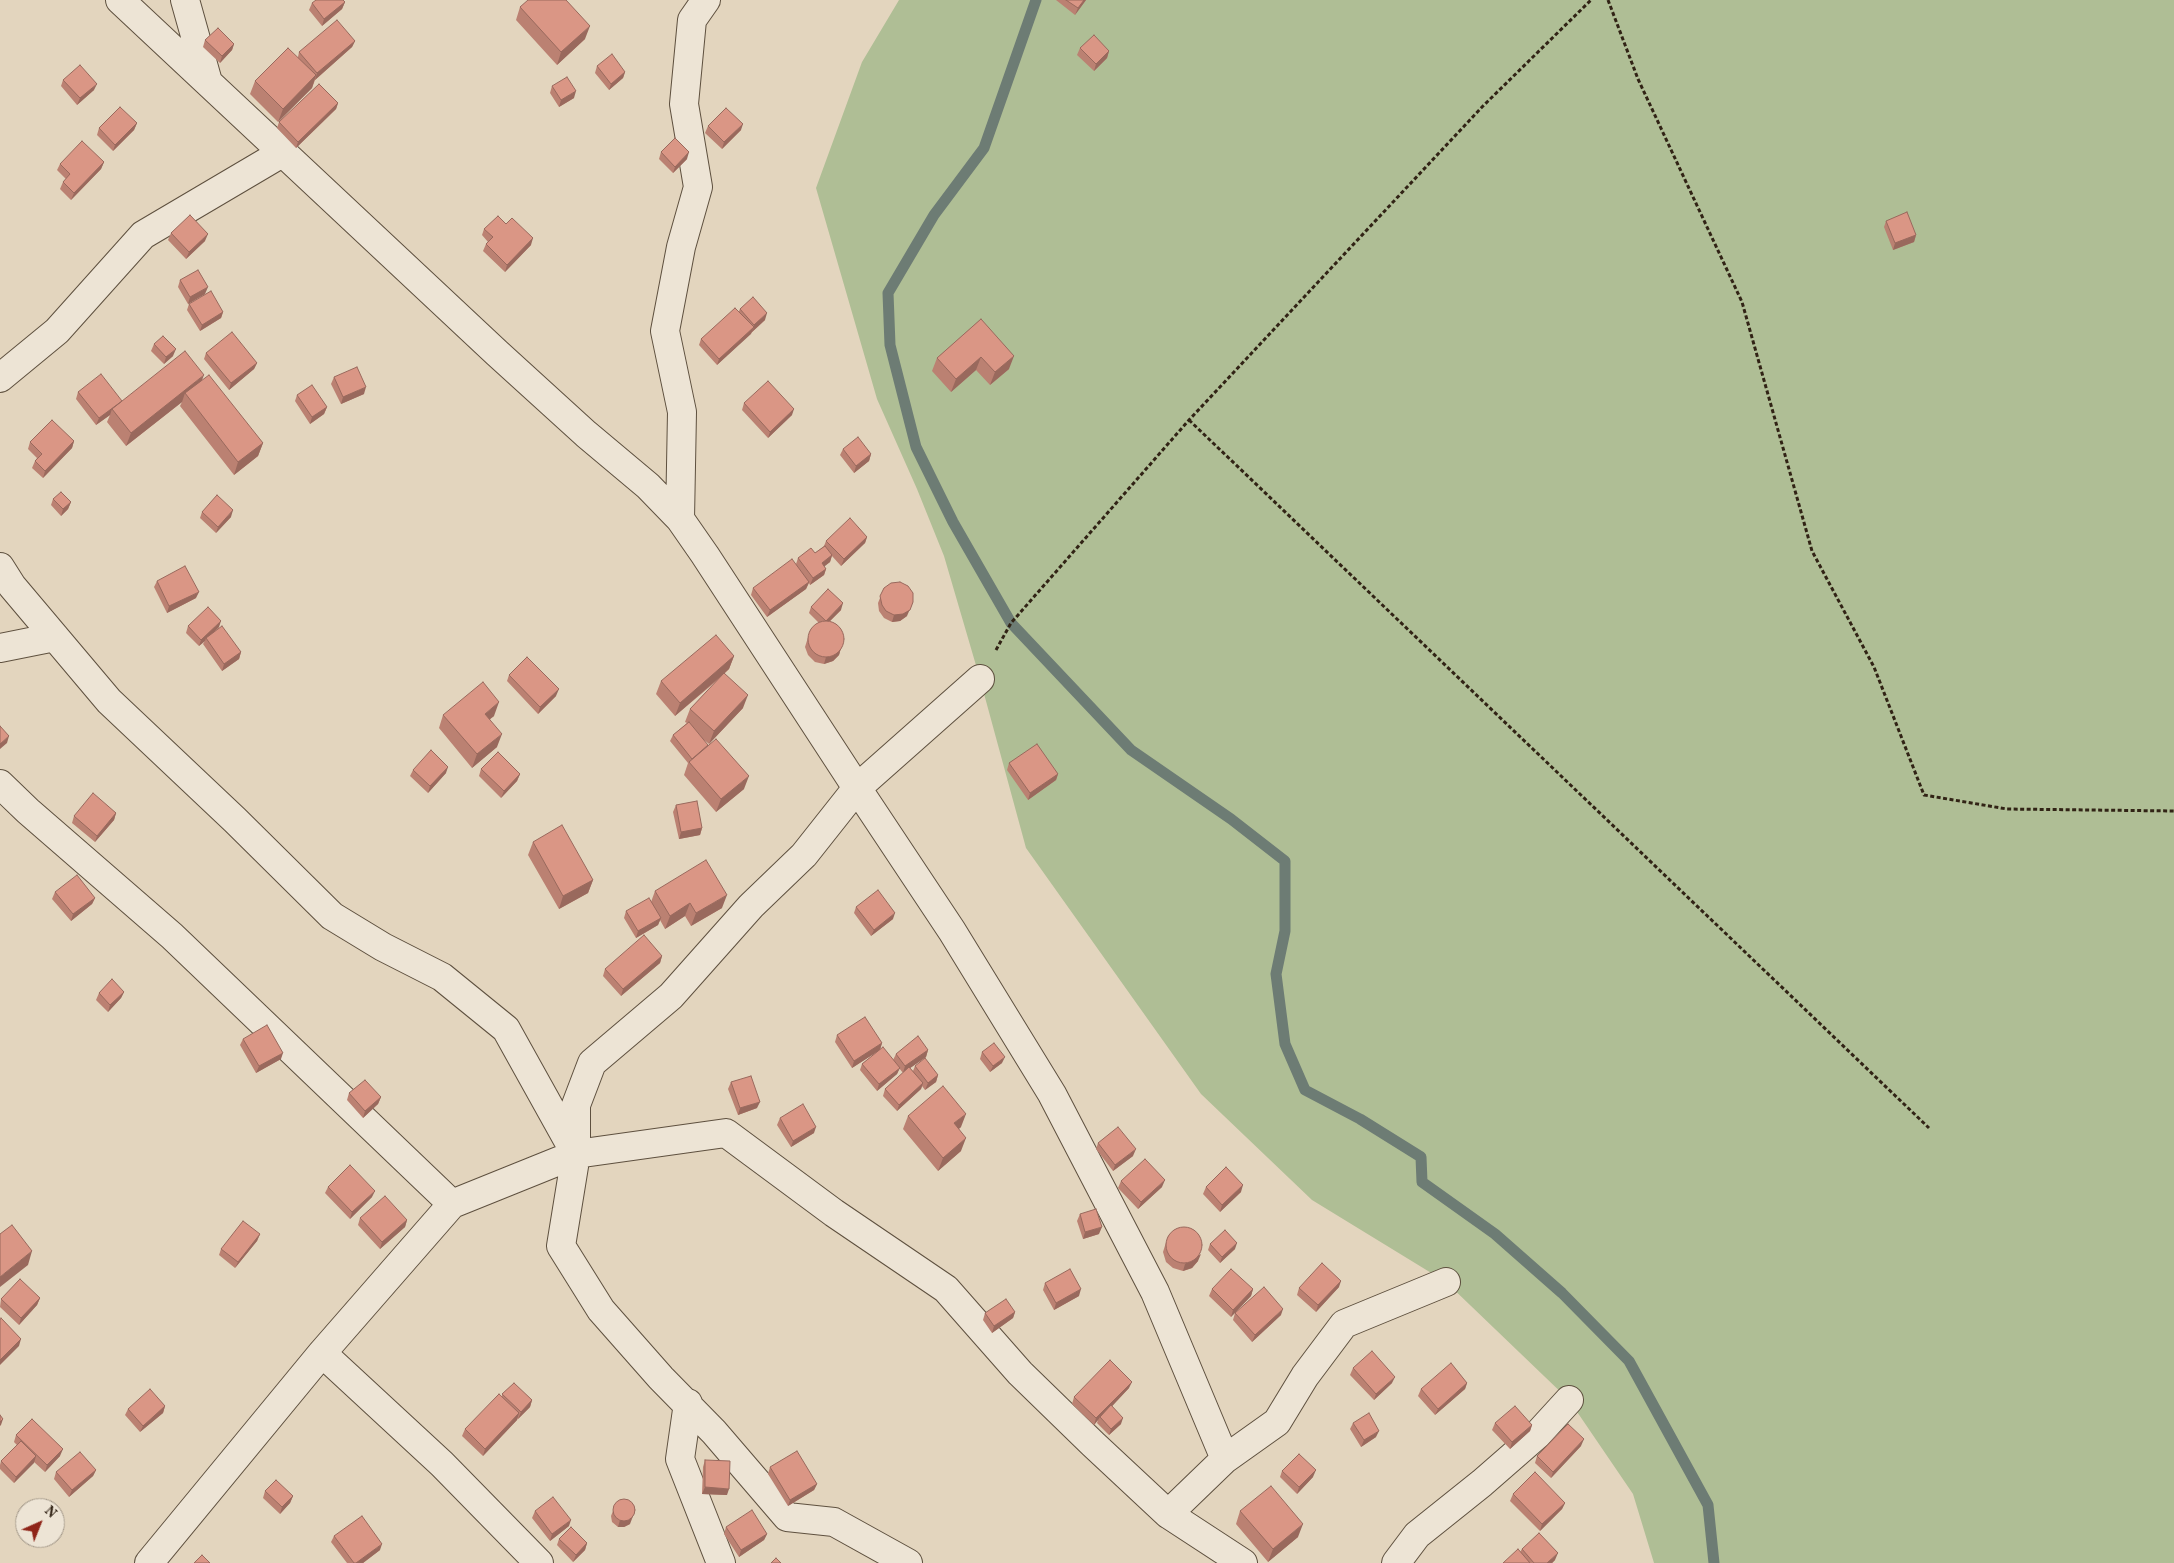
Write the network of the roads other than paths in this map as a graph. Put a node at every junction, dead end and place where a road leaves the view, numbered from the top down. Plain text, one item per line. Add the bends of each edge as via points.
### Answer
1 (120, 0) edge
2 (185, 0) edge
3 (706, 0) edge
4 (209, 84) junction
5 (282, 153) junction
6 (0, 378) edge
7 (680, 519) junction
8 (0, 567) edge
9 (55, 637) junction
10 (0, 648) edge
11 (980, 679) road end
12 (0, 784) edge
13 (857, 788) junction
14 (576, 1154) junction
15 (452, 1204) junction
16 (1446, 1282) dead end
17 (322, 1354) junction
18 (1569, 1400) dead end
19 (688, 1403) junction
20 (1225, 1459) junction
21 (1168, 1514) junction
22 (149, 1563) edge
23 (539, 1563) edge
24 (721, 1563) edge
25 (908, 1563) edge
26 (1243, 1563) edge
27 (1396, 1563) edge

1 - 4 street
2 - 4 street
3 - 7 street via 692,20 684,104 698,186 664,331 682,412
4 - 5 street
5 - 6 street via 143,235 57,331
5 - 7 street via 579,428 648,486
7 - 13 street
8 - 9 street
9 - 10 street
9 - 14 street via 109,701 332,916 442,977 506,1029
11 - 13 street
12 - 15 street via 172,936
13 - 14 street via 804,855 751,906 670,996 592,1063 576,1105
13 - 20 street via 952,931 1052,1094 1155,1292
14 - 15 street
14 - 19 street via 561,1246 601,1310 661,1378
14 - 21 street via 726,1133 834,1213 946,1289 1020,1373
15 - 17 street
16 - 20 street via 1344,1324 1305,1376 1277,1422
17 - 22 street
17 - 23 street via 442,1464
18 - 27 street via 1530,1441 1417,1535
19 - 24 street via 680,1459
19 - 25 street via 787,1517 834,1522
20 - 21 street
21 - 26 street

